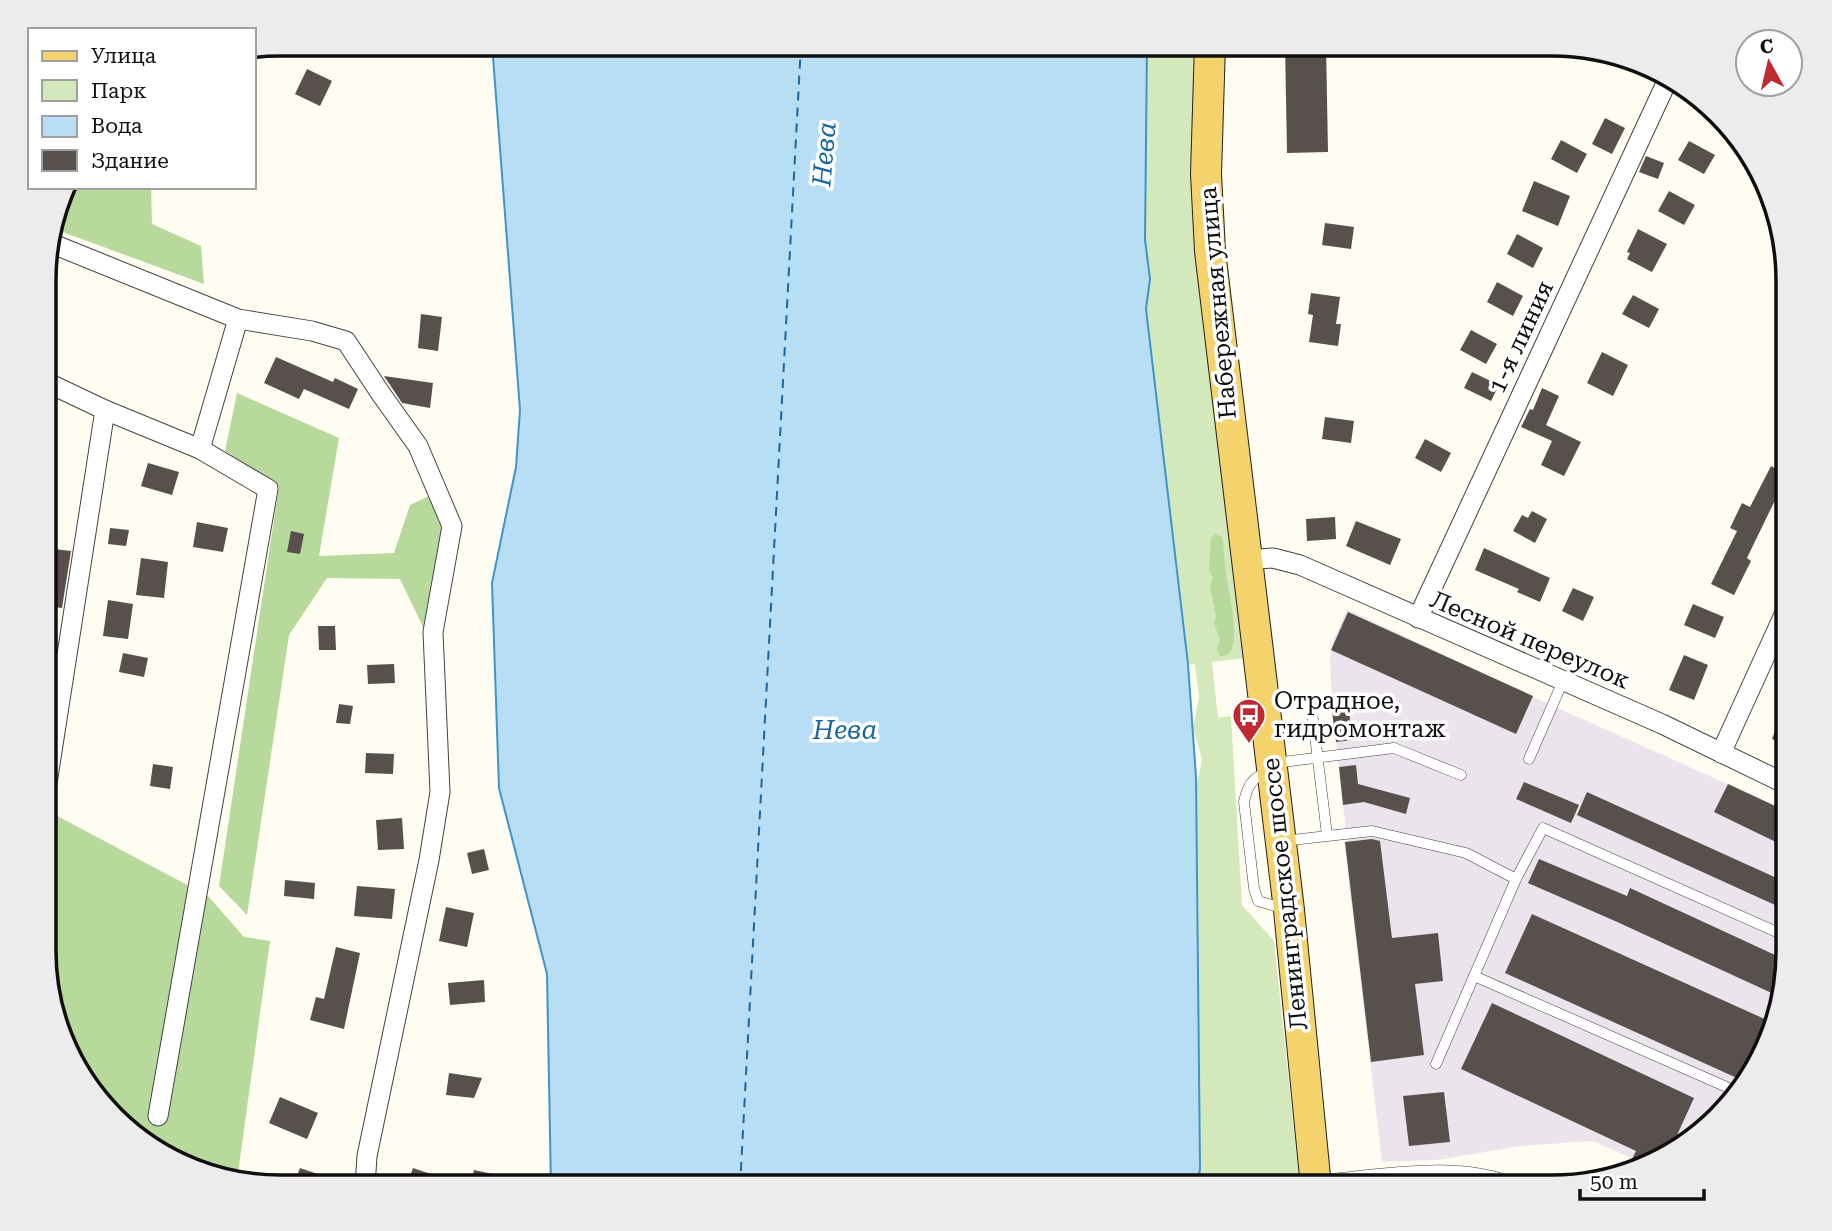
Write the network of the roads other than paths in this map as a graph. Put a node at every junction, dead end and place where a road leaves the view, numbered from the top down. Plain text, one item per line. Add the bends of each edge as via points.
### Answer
1 (1210, 56) edge
2 (1664, 87) edge
3 (59, 246) edge
4 (238, 319) junction
5 (56, 387) edge
6 (105, 410) junction
7 (201, 449) junction
8 (1247, 560) junction
9 (1418, 618) junction
10 (1776, 632) edge
11 (1563, 681) junction
12 (1313, 719) dead end
13 (56, 726) edge
14 (1721, 753) junction
15 (1317, 757) junction
16 (1530, 759) dead end
17 (1271, 767) junction
18 (1461, 775) dead end
19 (1776, 779) edge
20 (1327, 835) junction
21 (1280, 841) junction
22 (1516, 879) junction
23 (1289, 910) junction
24 (1776, 932) edge
25 (1474, 976) junction
26 (1436, 1064) dead end
27 (1729, 1088) edge
28 (158, 1116) dead end
29 (1489, 1174) edge
30 (366, 1175) edge
31 (1315, 1175) edge
32 (1392, 1175) edge

1 - 8 main road, Набережная улица via 1206,174 1210,251
2 - 9 street, 1-я линия
3 - 4 street
4 - 7 street
4 - 30 street via 346,341 418,446 452,526 433,632 440,792
5 - 6 street
6 - 7 street
6 - 13 street
7 - 28 street via 268,489
8 - 9 street, Лесной переулок via 1273,558 1300,565
8 - 17 main road, Ленинградское шоссе
9 - 11 street, Лесной переулок
10 - 14 street
11 - 14 street, Лесной переулок
11 - 16 lane
12 - 15 lane
14 - 19 street, Лесной переулок
15 - 17 lane
15 - 18 lane via 1394,748
15 - 20 lane
17 - 21 main road, Ленинградское шоссе
17 - 23 lane via 1257,775 1244,802 1254,888 1258,901
20 - 21 lane
20 - 22 lane via 1386,834 1466,853
21 - 23 main road, Ленинградское шоссе
22 - 24 lane via 1542,828
22 - 25 lane
23 - 31 main road, Ленинградское шоссе
25 - 26 lane
25 - 27 lane
29 - 32 lane

